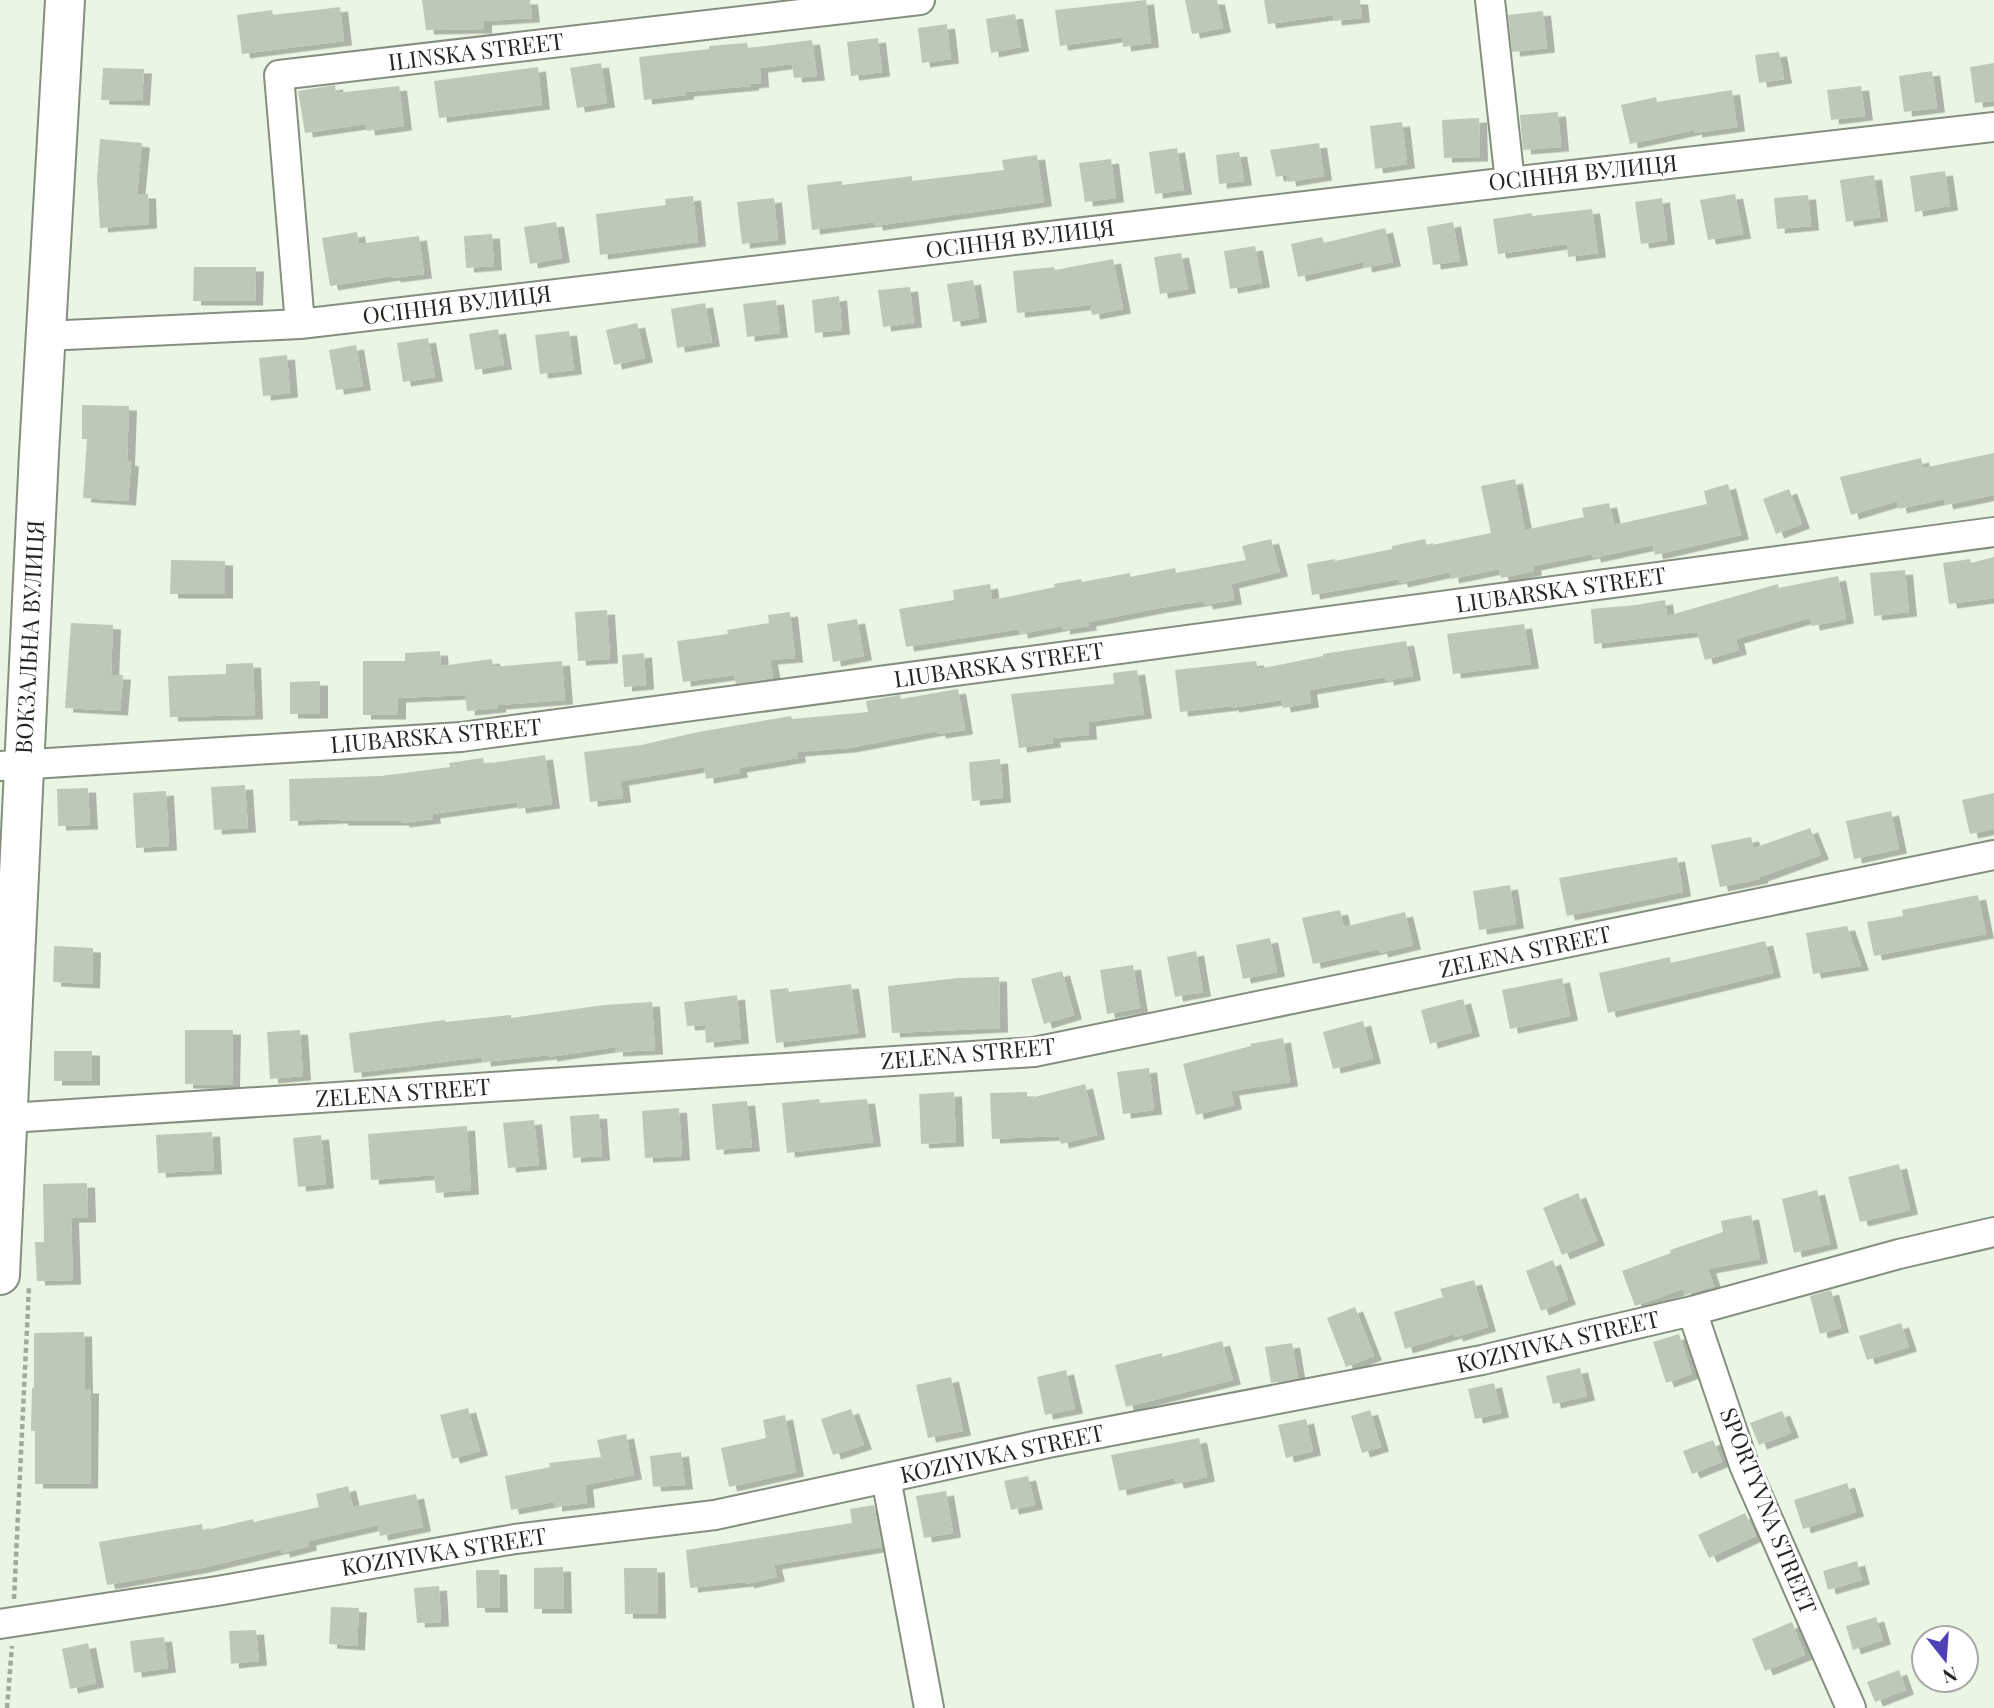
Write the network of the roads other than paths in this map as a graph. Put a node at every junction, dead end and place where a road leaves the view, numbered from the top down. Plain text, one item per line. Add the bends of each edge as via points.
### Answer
1 (65, 0) edge
2 (920, 0) edge
3 (1490, 0) edge
4 (1994, 127) edge
5 (1510, 181) junction
6 (300, 324) junction
7 (45, 336) junction
8 (1994, 532) edge
9 (12, 765) edge
10 (1994, 855) edge
11 (9, 1118) junction
12 (1994, 1232) edge
13 (0, 1275) edge
14 (1692, 1311) junction
15 (886, 1478) junction
16 (0, 1624) edge
17 (929, 1708) edge
18 (1851, 1708) edge

1 - 7 main road, ВОКЗАЛЬНА ВУЛИЦЯ
2 - 6 street, ILINSKA STREET via 279,75
3 - 5 street
4 - 5 street, ОСІННЯ ВУЛИЦЯ
5 - 6 street, ОСІННЯ ВУЛИЦЯ
6 - 7 street, ОСІННЯ ВУЛИЦЯ
7 - 9 main road, ВОКЗАЛЬНА ВУЛИЦЯ
8 - 9 street, LIUBARSKA STREET via 461,737
9 - 11 main road, ВОКЗАЛЬНА ВУЛИЦЯ
10 - 11 street, ZELENA STREET via 1034,1052
11 - 13 main road, ВОКЗАЛЬНА ВУЛИЦЯ
12 - 14 street, KOZIYIVKA STREET
14 - 15 street, KOZIYIVKA STREET via 1482,1360
14 - 18 street, SPORTYVNA STREET via 1744,1465
15 - 16 street, KOZIYIVKA STREET via 715,1516 515,1539
15 - 17 street

